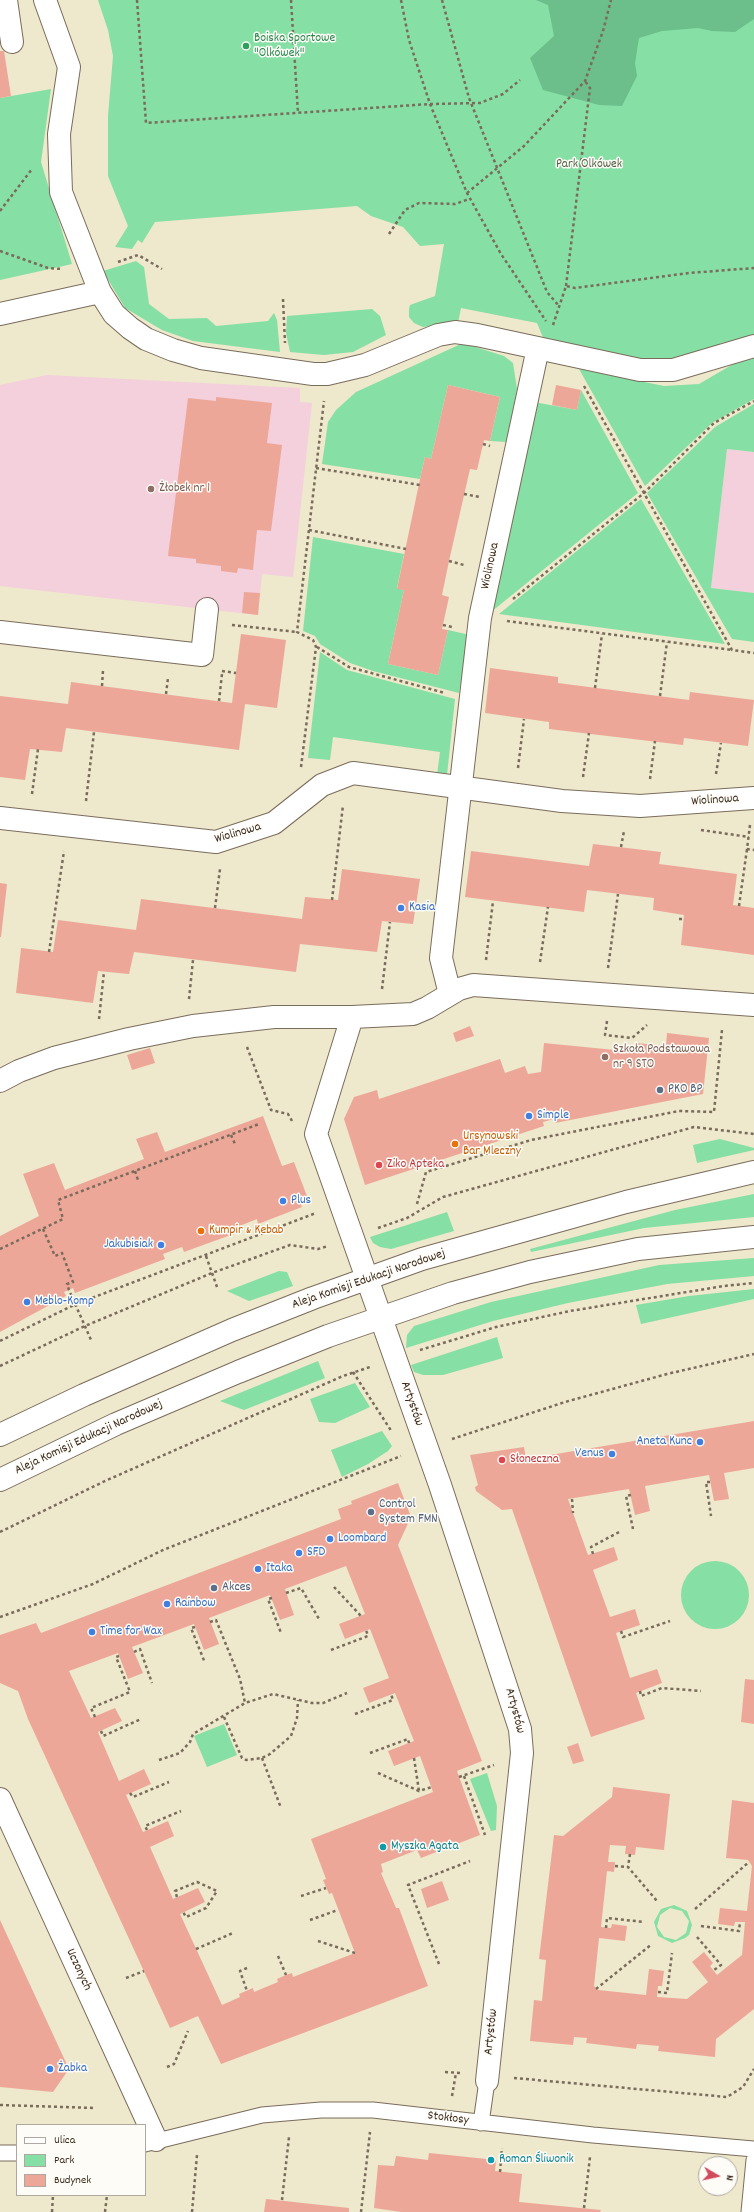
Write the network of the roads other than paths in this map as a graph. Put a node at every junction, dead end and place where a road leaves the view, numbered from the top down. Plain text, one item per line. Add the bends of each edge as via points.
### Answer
1 (6, 0) edge
2 (45, 0) edge
3 (12, 42) dead end
4 (100, 292) junction
5 (0, 314) edge
6 (754, 346) edge
7 (538, 348) junction
8 (206, 616) road end
9 (0, 632) edge
10 (460, 787) junction
11 (754, 798) edge
12 (0, 818) edge
13 (450, 994) junction
14 (754, 1005) edge
15 (352, 1017) junction
16 (0, 1081) edge
17 (754, 1172) edge
18 (754, 1237) edge
19 (368, 1278) junction
20 (382, 1317) junction
21 (0, 1434) edge
22 (0, 1480) edge
23 (0, 1799) edge
24 (487, 2078) joint
25 (481, 2123) junction
26 (143, 2124) edge
27 (146, 2131) edge
28 (151, 2142) edge
29 (754, 2149) edge
30 (0, 2153) edge
31 (16, 2153) edge
32 (754, 2160) edge
33 (749, 2212) edge

1 - 3 street
2 - 4 street via 69,66 60,134 61,192
4 - 5 street
4 - 7 street via 114,314 146,339 201,358 290,371 327,374 365,365 438,335 456,332
6 - 7 street via 673,370 640,370
7 - 10 street, Wiolinowa via 480,618
8 - 9 street via 202,655
10 - 11 street, Wiolinowa via 579,802 647,805
10 - 12 street, Wiolinowa via 353,773 322,785 274,823 216,842
10 - 13 street, Wiolinowa via 440,958
13 - 14 street via 473,985
13 - 15 street via 413,1014
15 - 16 street via 274,1017 193,1026 54,1058
15 - 19 street, Artystów via 316,1134
17 - 19 street, Aleja Komisji Edukacji Narodowej via 611,1206 422,1259
18 - 20 street, Aleja Komisji Edukacji Narodowej via 684,1243 587,1259 453,1293
19 - 20 street, Artystów
19 - 21 street, Aleja Komisji Edukacji Narodowej via 232,1330
20 - 22 street, Aleja Komisji Edukacji Narodowej via 238,1372 116,1424
20 - 24 street, Artystów via 454,1525 520,1729 522,1753
23 - 26 street, Uczonych
24 - 25 lane, Artystów
25 - 28 lane, Stokłosy via 373,2110 321,2110 262,2115
25 - 29 lane, Stokłosy
27 - 28 street, Uczonych
30 - 31 lane
32 - 33 lane

